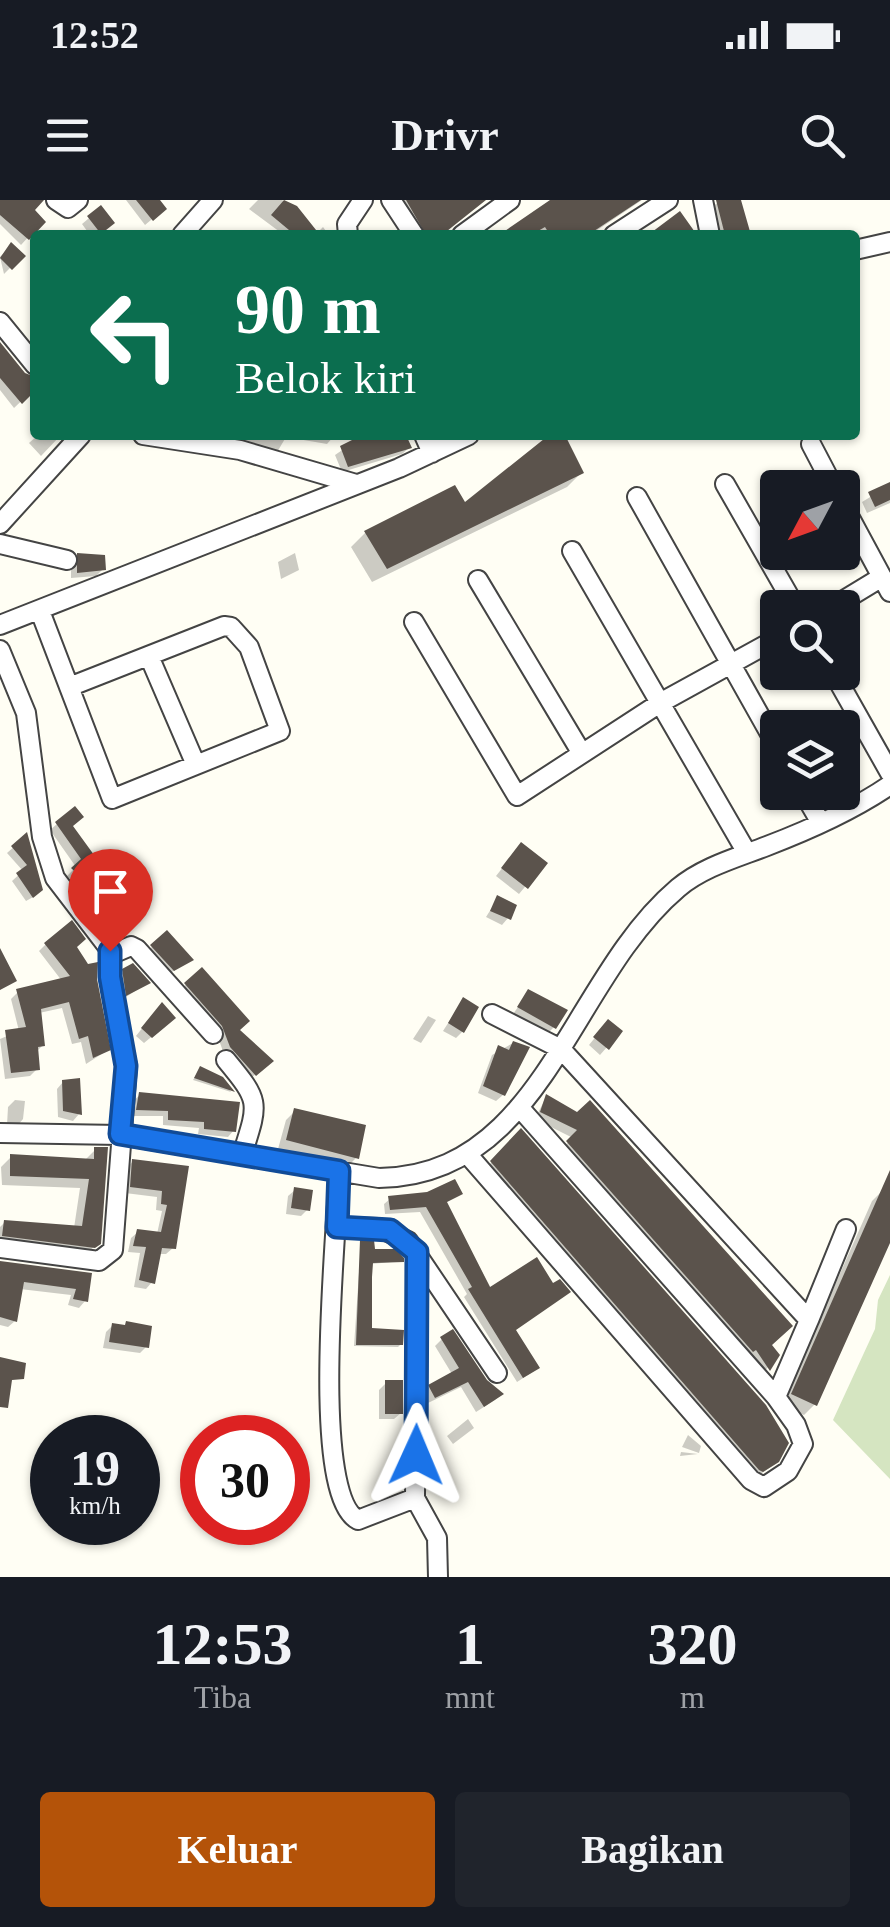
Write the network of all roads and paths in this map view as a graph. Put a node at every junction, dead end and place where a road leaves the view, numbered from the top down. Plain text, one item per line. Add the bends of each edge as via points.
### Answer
1 (56, 200) edge
2 (78, 200) edge
3 (213, 200) edge
4 (364, 200) edge
5 (390, 200) edge
6 (510, 200) edge
7 (668, 200) edge
8 (703, 200) edge
9 (186, 230) edge
10 (348, 230) edge
11 (411, 230) edge
12 (475, 230) edge
13 (622, 230) edge
14 (709, 230) edge
15 (890, 242) edge
16 (860, 249) edge
17 (0, 322) edge
18 (30, 359) edge
19 (76, 440) edge
20 (213, 440) edge
21 (426, 440) edge
22 (459, 440) edge
23 (241, 442) edge
24 (811, 444) dead end
25 (432, 454) junction
26 (825, 470) edge
27 (356, 484) junction
28 (726, 484) dead end
29 (637, 497) dead end
30 (0, 524) edge
31 (860, 537) edge
32 (0, 544) edge
33 (572, 551) dead end
34 (67, 560) dead end
35 (478, 580) dead end
36 (886, 585) edge
37 (786, 590) edge
38 (860, 596) edge
39 (40, 611) junction
40 (414, 622) dead end
41 (0, 625) edge
42 (760, 648) edge
43 (0, 650) edge
44 (149, 656) junction
45 (730, 665) junction
46 (69, 687) junction
47 (843, 690) edge
48 (660, 703) junction
49 (760, 717) edge
50 (581, 752) junction
51 (196, 765) junction
52 (890, 773) edge
53 (890, 785) edge
54 (813, 810) edge
55 (821, 823) junction
56 (746, 854) junction
57 (110, 955) junction
58 (492, 1014) dead end
59 (212, 1034) dead end
60 (561, 1050) junction
61 (226, 1060) dead end
62 (519, 1107) junction
63 (0, 1133) edge
64 (120, 1134) junction
65 (244, 1152) junction
66 (469, 1156) junction
67 (339, 1171) junction
68 (337, 1227) junction
69 (846, 1228) dead end
70 (0, 1248) edge
71 (417, 1252) junction
72 (809, 1320) junction
73 (497, 1373) dead end
74 (776, 1397) junction
75 (415, 1498) junction
76 (438, 1577) edge

1 - 2 street via 68,208
3 - 9 street
4 - 10 street
5 - 11 street
6 - 12 street
7 - 13 street
8 - 14 street
15 - 16 street
17 - 18 street
19 - 30 street
20 - 23 street
21 - 25 street
22 - 25 street
23 - 27 street
24 - 26 street
25 - 27 street
27 - 39 street
28 - 37 street
29 - 45 street
31 - 36 street
32 - 34 street
33 - 48 street
35 - 50 street
36 - 38 street
39 - 41 street
39 - 46 street
40 - 50 street via 518,796
42 - 45 street
43 - 57 street via 26,713 42,837 55,878
44 - 46 street
44 - 51 street
44 - 51 street via 224,626 241,634 248,647 280,731
45 - 48 street
45 - 49 street
46 - 51 street via 112,799
47 - 52 street
48 - 50 street
48 - 56 street
53 - 55 street
54 - 55 street
55 - 56 street
56 - 60 street via 681,885 654,911 612,960
57 - 59 street via 137,948
57 - 64 street via 126,1066
58 - 60 street
60 - 62 street
60 - 72 street
61 - 65 street via 257,1106
62 - 66 street
62 - 74 street
63 - 64 street
64 - 65 street
64 - 70 street via 113,1250 106,1258
65 - 67 street
66 - 67 street via 399,1178
66 - 74 street via 751,1480 764,1486 788,1470 803,1444
67 - 68 street
68 - 71 street via 390,1230
68 - 75 street via 329,1438 339,1500 358,1520
69 - 72 street
71 - 73 street
71 - 75 street
72 - 74 street
75 - 76 street via 437,1538

